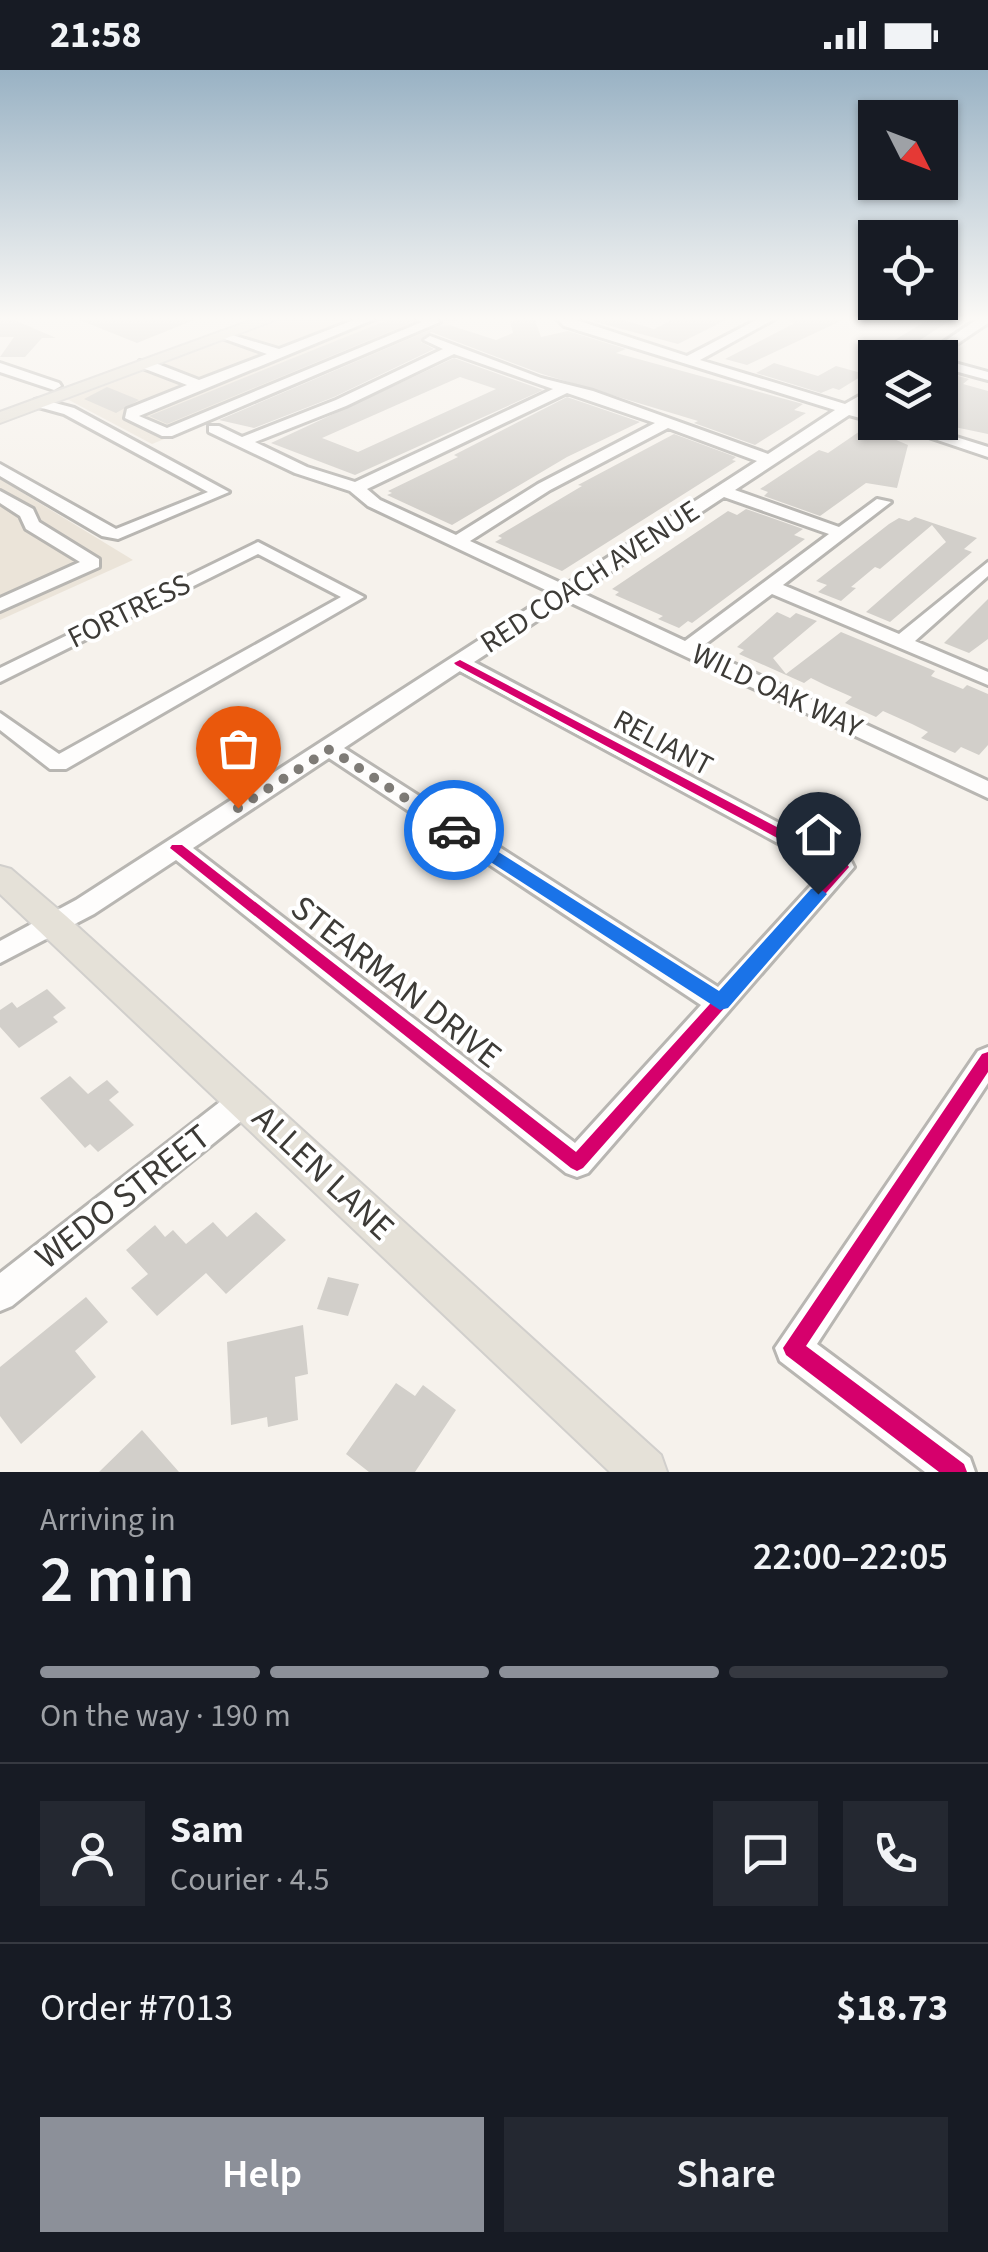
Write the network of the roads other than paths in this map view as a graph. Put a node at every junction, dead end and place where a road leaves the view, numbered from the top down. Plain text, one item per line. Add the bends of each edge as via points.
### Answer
1 (47, 383) edge
2 (62, 383) edge
3 (93, 383) edge
4 (195, 383) edge
5 (203, 383) edge
6 (287, 383) edge
7 (382, 383) edge
8 (543, 383) edge
9 (764, 383) edge
10 (199, 385) junction
11 (54, 386) junction
12 (567, 388) junction
13 (858, 402) edge
14 (40, 403) junction
15 (0, 405) edge
16 (848, 409) junction
17 (858, 412) edge
18 (0, 418) edge
19 (666, 423) junction
20 (214, 429) dead end
21 (949, 440) edge
22 (242, 442) junction
23 (988, 452) edge
24 (769, 460) junction
25 (0, 469) edge
26 (356, 488) junction
27 (722, 490) junction
28 (0, 496) edge
29 (883, 502) dead end
30 (840, 534) junction
31 (456, 542) junction
32 (988, 567) edge
33 (770, 586) junction
34 (566, 593) junction
35 (0, 604) edge
36 (902, 642) junction
37 (686, 649) junction
38 (460, 663) junction
39 (0, 676) edge
40 (988, 679) edge
41 (0, 720) edge
42 (330, 749) junction
43 (988, 790) edge
44 (177, 848) junction
45 (0, 877) edge
46 (56, 924) junction
47 (0, 953) edge
48 (720, 1002) junction
49 (988, 1059) edge
50 (245, 1100) junction
51 (0, 1294) edge
52 (644, 1472) edge
53 (955, 1472) edge

1 - 11 street
2 - 11 main road
3 - 14 main road
4 - 10 street
5 - 10 street
6 - 10 street via 168,433 132,418 132,412
7 - 22 street
8 - 12 street
9 - 16 street
11 - 15 main road
12 - 19 street
12 - 26 street
13 - 16 street, RED COACH AVENUE
14 - 18 main road
14 - 25 street via 69,411 221,492 118,534
16 - 17 street
16 - 24 street, RED COACH AVENUE
19 - 24 street
19 - 31 street
20 - 22 street, WILD OAK WAY
21 - 23 street
22 - 26 street, WILD OAK WAY
24 - 27 street, RED COACH AVENUE
26 - 31 street, WILD OAK WAY
27 - 30 street
27 - 34 street, RED COACH AVENUE
28 - 35 street via 93,563
29 - 30 street
30 - 33 street
31 - 34 street, WILD OAK WAY
32 - 36 street
33 - 36 street
33 - 37 street
34 - 37 street, WILD OAK WAY
34 - 38 street, RED COACH AVENUE
36 - 40 street
37 - 43 street, WILD OAK WAY
38 - 42 street, RED COACH AVENUE
38 - 48 street, RELIANT via 842,866
39 - 41 street, FORTRESS via 258,547 356,597 58,764
42 - 44 street, RED COACH AVENUE
42 - 48 street
44 - 46 street, RED COACH AVENUE
44 - 48 street, STEARMAN DRIVE via 577,1163
45 - 46 main road, ALLEN LANE
46 - 47 street, RED COACH AVENUE
46 - 50 main road, ALLEN LANE
49 - 53 street via 793,1348
50 - 51 street, WEDO STREET
50 - 52 main road, ALLEN LANE

